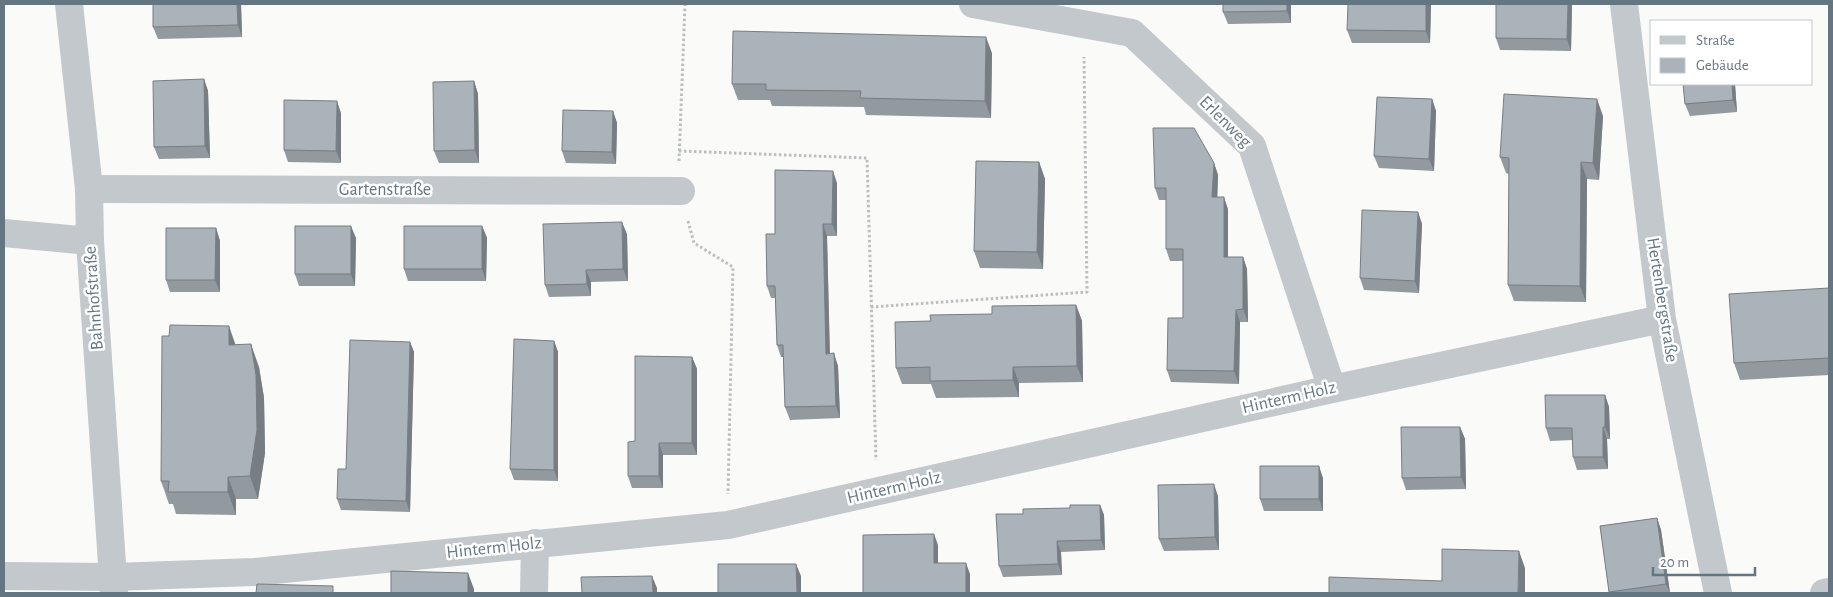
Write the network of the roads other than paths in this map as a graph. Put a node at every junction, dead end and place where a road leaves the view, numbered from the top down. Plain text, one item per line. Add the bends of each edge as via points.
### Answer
1 (69, 4) edge
2 (973, 4) edge
3 (1624, 7) edge
4 (89, 189) junction
5 (681, 191) road end
6 (4, 233) edge
7 (90, 240) junction
8 (1662, 319) junction
9 (1332, 388) junction
10 (535, 543) junction
11 (4, 576) edge
12 (113, 585) edge
13 (1829, 592) edge
14 (534, 593) edge
15 (1718, 593) edge
16 (1824, 593) edge

1 - 4 street, Bahnhofstraße
2 - 9 street, Erlenweg via 1132,33 1252,146
3 - 8 street, Hertenbergstraße
4 - 5 street, Gartenstraße
4 - 7 street, Bahnhofstraße
6 - 7 street
7 - 12 street, Bahnhofstraße
8 - 9 street, Hinterm Holz
8 - 15 street, Hertenbergstraße
9 - 10 street, Hinterm Holz via 728,525
10 - 12 street, Hinterm Holz
10 - 14 street
11 - 12 street, Hinterm Holz
13 - 16 street

